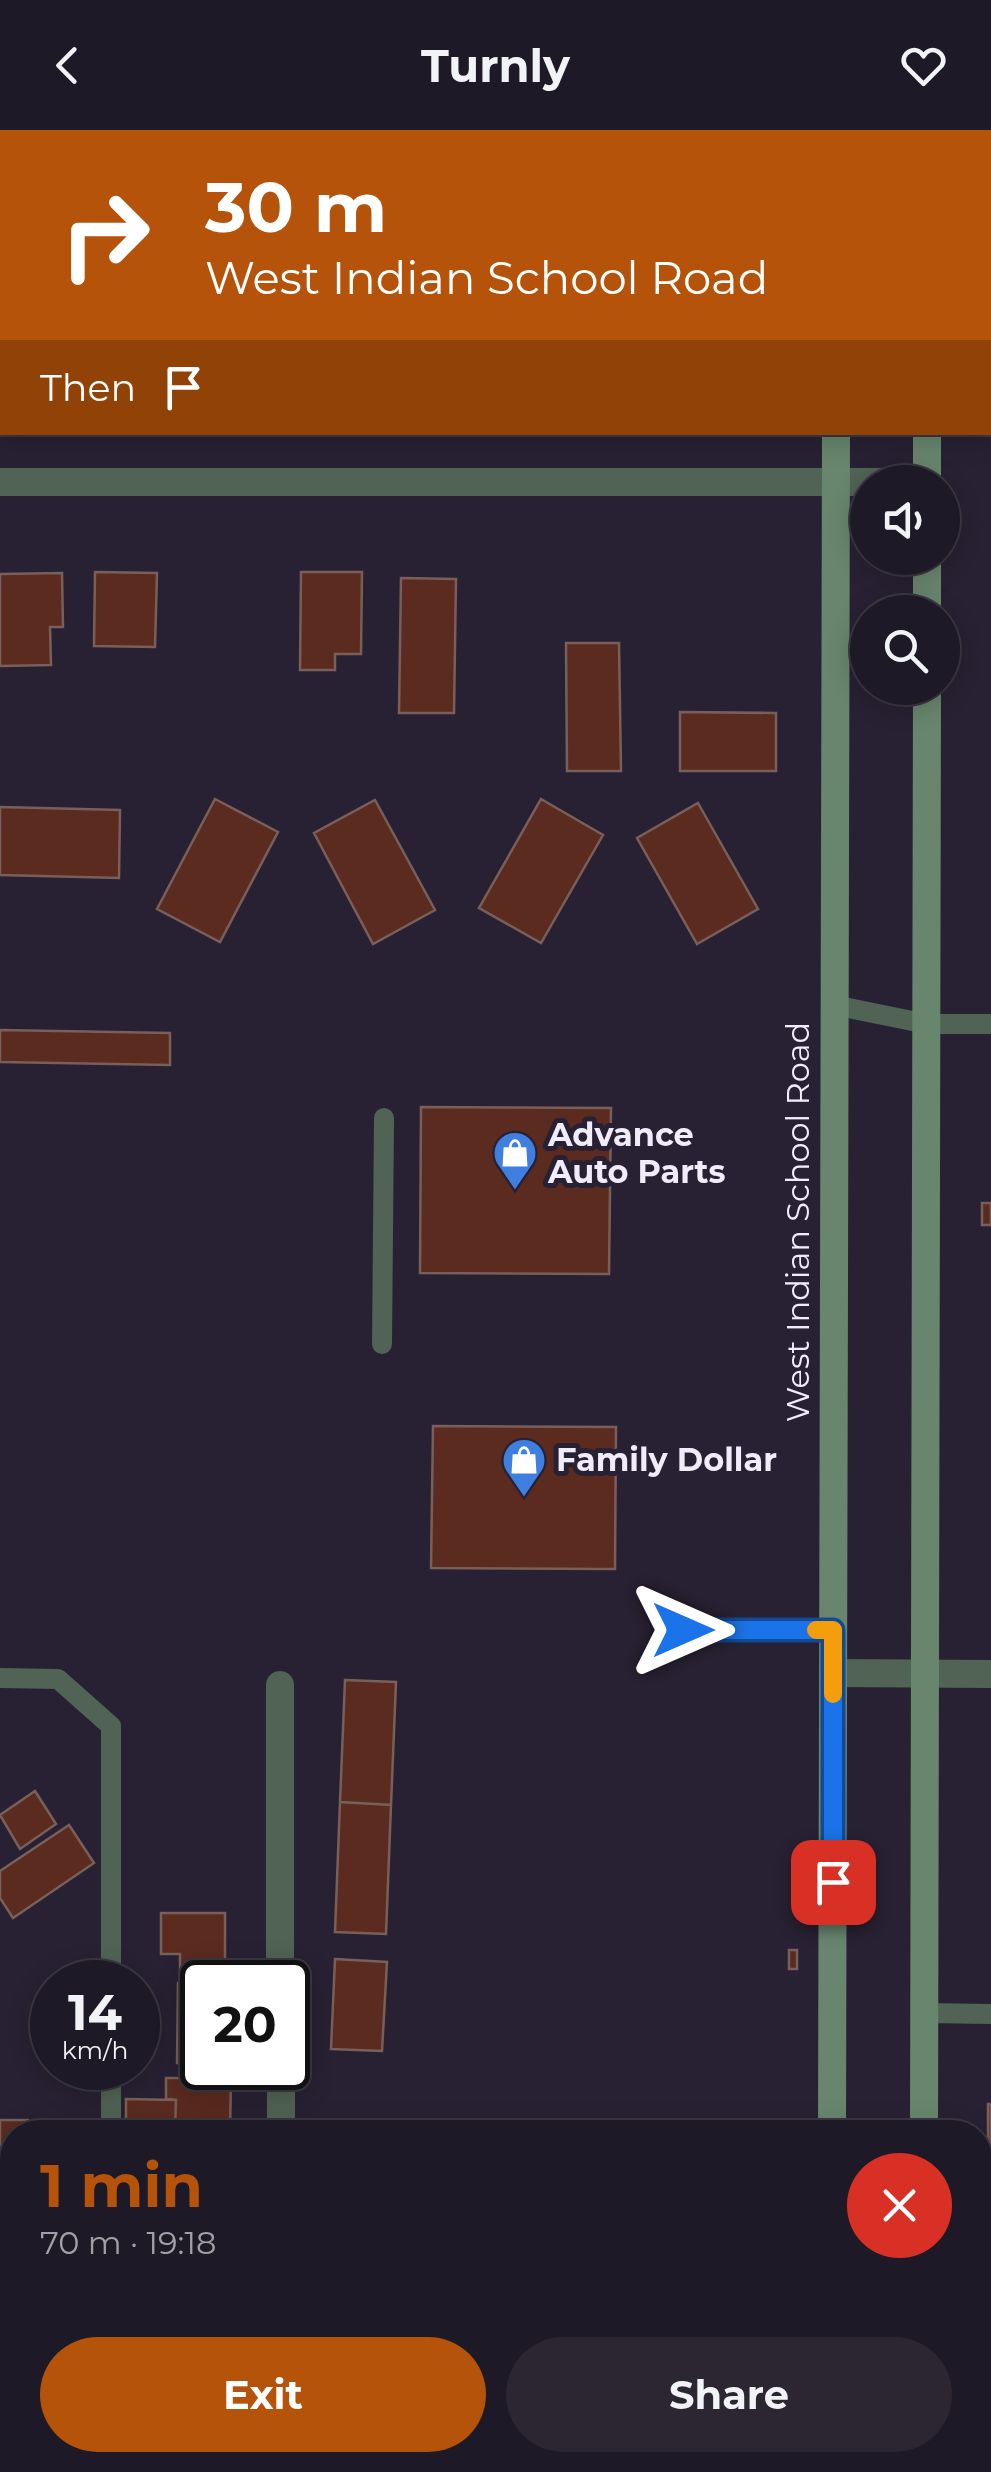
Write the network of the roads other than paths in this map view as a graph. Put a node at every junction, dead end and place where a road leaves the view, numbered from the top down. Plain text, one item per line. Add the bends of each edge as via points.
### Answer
1 (836, 435) edge
2 (927, 435) edge
3 (927, 465) edge
4 (836, 481) junction
5 (850, 481) edge
6 (0, 482) edge
7 (927, 705) edge
8 (834, 1005) junction
9 (927, 1024) junction
10 (991, 1024) edge
11 (384, 1118) dead end
12 (382, 1344) dead end
13 (683, 1630) dead end
14 (833, 1630) junction
15 (833, 1673) junction
16 (927, 1674) junction
17 (991, 1674) edge
18 (0, 1678) edge
19 (280, 1685) dead end
20 (111, 1960) edge
21 (280, 1960) edge
22 (925, 2013) junction
23 (991, 2014) edge
24 (111, 2090) edge
25 (280, 2090) edge
26 (111, 2120) edge
27 (281, 2120) edge
28 (832, 2120) edge
29 (924, 2120) edge

1 - 4 main road, West Indian School Road
2 - 3 main road
4 - 5 street
4 - 6 street
4 - 8 main road, West Indian School Road
7 - 9 main road
8 - 9 lane
8 - 14 main road, West Indian School Road
9 - 10 lane
9 - 16 main road
11 - 12 lane
13 - 14 lane
14 - 15 main road, West Indian School Road
15 - 16 street
15 - 28 main road, West Indian School Road
16 - 17 street
16 - 22 main road
18 - 20 lane via 58,1678 111,1726
19 - 21 street
22 - 23 lane
22 - 29 main road
24 - 26 lane
25 - 27 street

